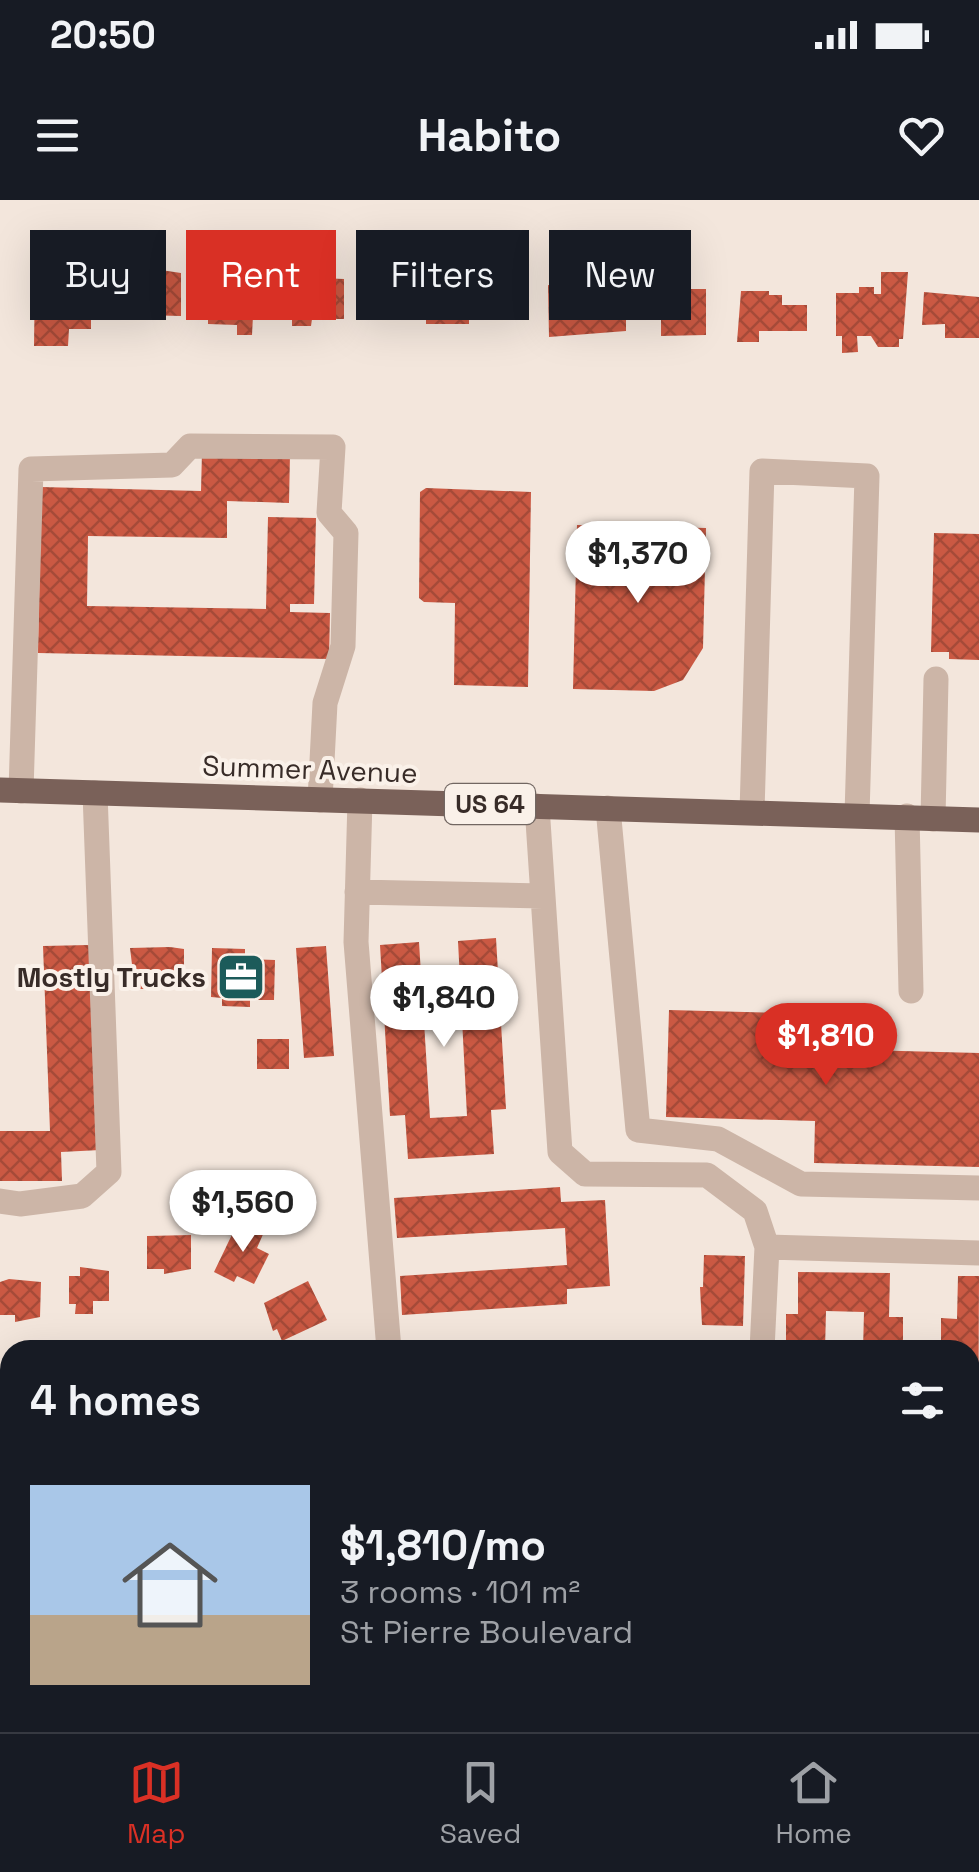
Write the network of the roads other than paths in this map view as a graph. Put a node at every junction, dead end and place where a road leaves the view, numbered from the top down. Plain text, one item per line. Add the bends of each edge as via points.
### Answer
1 (936, 679) dead end
2 (10, 791) edge
3 (94, 793) junction
4 (320, 800) junction
5 (360, 800) junction
6 (537, 806) junction
7 (608, 808) junction
8 (752, 812) junction
9 (856, 815) junction
10 (920, 818) junction
11 (979, 820) edge
12 (357, 892) junction
13 (544, 896) junction
14 (911, 990) dead end
15 (979, 1188) edge
16 (0, 1201) edge
17 (767, 1248) junction
18 (979, 1253) edge
19 (389, 1340) edge
20 (762, 1340) edge

1 - 10 street
2 - 3 main road, Summer Avenue / US 64
2 - 4 street via 30,470 172,465 190,446 332,448 330,513 346,533 343,646 325,703
3 - 4 main road, Summer Avenue / US 64
3 - 16 street via 109,1172 82,1196
4 - 5 main road, Summer Avenue / US 64
5 - 6 main road, Summer Avenue / US 64
5 - 12 street
6 - 7 main road, Summer Avenue / US 64
6 - 13 street
7 - 8 main road, Summer Avenue / US 64
7 - 15 street via 638,1130 718,1140 801,1184
8 - 9 main road, Summer Avenue / US 64
8 - 9 street via 762,471 867,476
9 - 10 main road, Summer Avenue / US 64
10 - 11 main road, Summer Avenue / US 64
10 - 14 street
12 - 13 street
12 - 19 street via 356,948
13 - 17 street via 560,1152 586,1174 707,1175 755,1211
17 - 18 street
17 - 20 street

